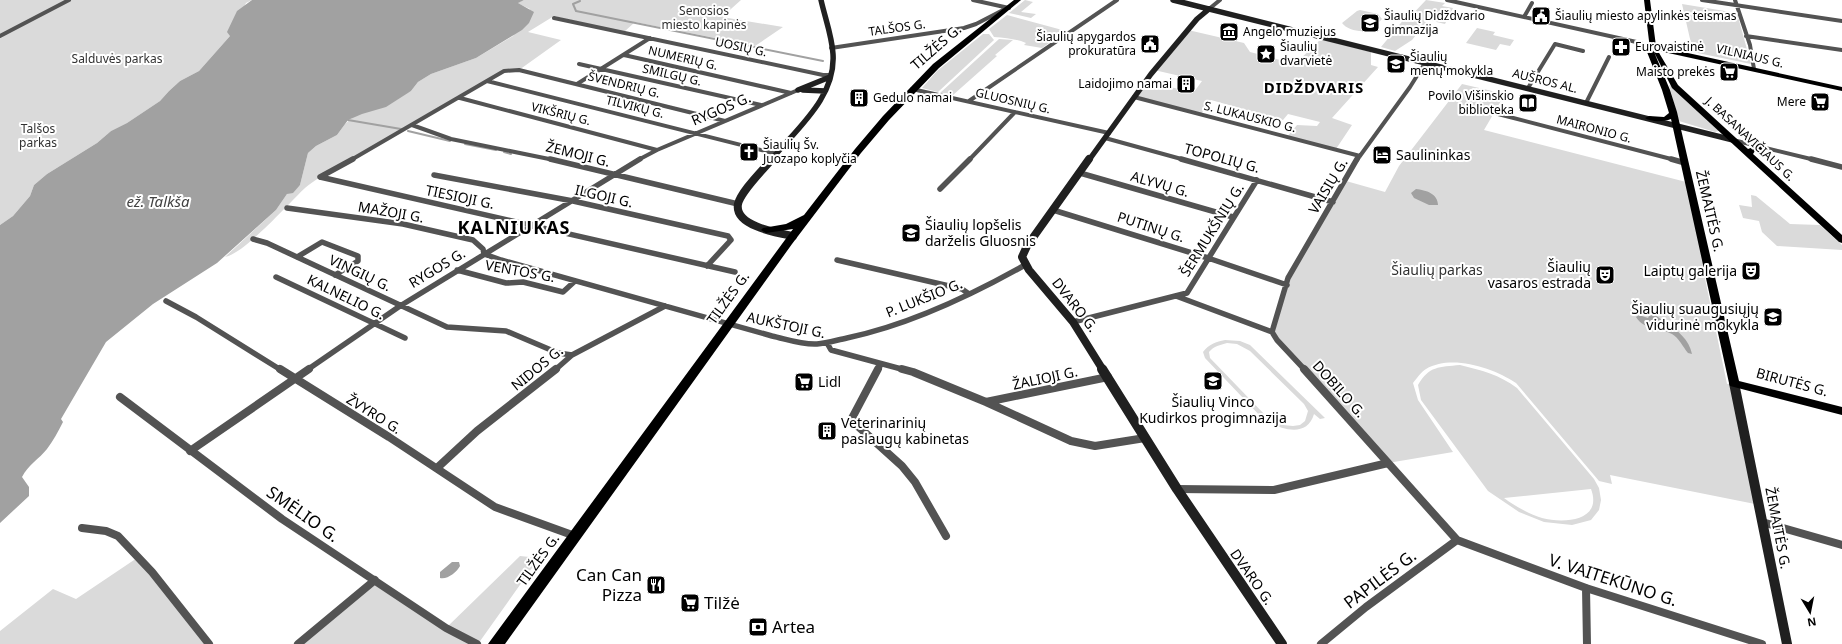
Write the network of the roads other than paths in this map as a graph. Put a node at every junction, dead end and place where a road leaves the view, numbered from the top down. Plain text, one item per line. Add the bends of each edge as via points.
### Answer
1 (69, 0) edge
2 (821, 0) edge
3 (973, 0) edge
4 (1018, 0) edge
5 (1117, 0) edge
6 (1173, 0) edge
7 (1220, 0) edge
8 (1447, 0) edge
9 (1647, 0) edge
10 (1702, 0) edge
11 (1735, 0) edge
12 (1532, 3) dead end
13 (1738, 5) junction
14 (1009, 8) junction
15 (1209, 9) junction
16 (1524, 17) junction
17 (554, 18) dead end
18 (1842, 21) edge
19 (0, 36) edge
20 (1746, 36) junction
21 (650, 38) junction
22 (1641, 43) dead end
23 (1653, 47) junction
24 (831, 48) junction
25 (1842, 50) edge
26 (1583, 51) dead end
27 (624, 55) junction
28 (1609, 57) dead end
29 (1425, 63) junction
30 (579, 64) dead end
31 (602, 69) junction
32 (1754, 69) junction
33 (830, 76) junction
34 (487, 81) junction
35 (577, 84) junction
36 (1528, 88) junction
37 (912, 89) junction
38 (1842, 89) edge
39 (798, 90) junction
40 (825, 91) junction
41 (791, 92) junction
42 (1134, 97) junction
43 (460, 98) junction
44 (967, 101) junction
45 (1586, 103) junction
46 (761, 105) junction
47 (1015, 112) junction
48 (1672, 112) junction
49 (1498, 114) dead end
50 (1648, 118) junction
51 (724, 120) junction
52 (1676, 125) junction
53 (412, 126) junction
54 (694, 133) junction
55 (1107, 135) junction
56 (1734, 140) junction
57 (1763, 148) junction
58 (657, 150) junction
59 (777, 154) junction
60 (1749, 154) junction
61 (1360, 156) junction
62 (1685, 163) junction
63 (1842, 167) edge
64 (1080, 173) junction
65 (434, 175) dead end
66 (613, 175) junction
67 (1257, 180) junction
68 (940, 188) dead end
69 (573, 201) junction
70 (1333, 202) junction
71 (738, 204) junction
72 (286, 208) dead end
73 (1053, 210) junction
74 (812, 212) junction
75 (1233, 218) junction
76 (533, 225) junction
77 (766, 230) junction
78 (793, 236) junction
79 (253, 239) dead end
80 (1842, 240) edge
81 (782, 251) junction
82 (484, 254) junction
83 (297, 257) junction
84 (1208, 258) junction
85 (837, 260) dead end
86 (1025, 265) junction
87 (707, 266) junction
88 (457, 270) junction
89 (735, 272) dead end
90 (335, 275) junction
91 (276, 277) dead end
92 (575, 281) junction
93 (1286, 285) junction
94 (969, 294) junction
95 (1176, 296) junction
96 (166, 301) dead end
97 (400, 306) junction
98 (665, 306) junction
99 (1073, 322) junction
100 (373, 324) junction
101 (729, 324) junction
102 (1272, 332) junction
103 (404, 338) dead end
104 (827, 343) junction
105 (572, 355) junction
106 (881, 364) junction
107 (1108, 377) junction
108 (295, 379) junction
109 (1734, 383) junction
110 (120, 397) dead end
111 (986, 402) junction
112 (1842, 411) edge
113 (1145, 438) junction
114 (190, 451) junction
115 (1388, 463) junction
116 (437, 468) junction
117 (1177, 489) junction
118 (1762, 522) junction
119 (82, 528) dead end
120 (575, 536) junction
121 (946, 536) dead end
122 (1457, 540) junction
123 (1842, 545) edge
124 (375, 580) junction
125 (1586, 588) junction
126 (208, 644) edge
127 (298, 644) edge
128 (477, 644) edge
129 (496, 644) edge
130 (1282, 644) edge
131 (1321, 644) edge
132 (1587, 644) edge
133 (1762, 644) edge
134 (1787, 644) edge

1 - 19 street
2 - 24 main road
3 - 14 street
4 - 14 highway, TILŽĖS G.
5 - 44 street
6 - 15 main road, AUŠROS AL.
7 - 15 street
8 - 16 street
9 - 23 highway, ŽEMAITĖS G.
10 - 13 street
11 - 13 street
12 - 16 street
13 - 18 street
13 - 20 street
14 - 24 street, TALŠOS G. via 976,24 946,32
14 - 37 highway, TILŽĖS G. via 949,54
15 - 29 main road, AUŠROS AL.
15 - 42 main road via 1176,44
16 - 22 street
17 - 21 street, UOSIŲ G.
20 - 25 street
20 - 32 street
21 - 27 street
21 - 33 street, UOSIŲ G.
23 - 32 highway, VILNIAUS G.
23 - 48 main road, ŽEMAITĖS G. via 1650,52
23 - 56 main road, J. BASANAVIČIAUS G. via 1675,86
24 - 33 main road via 833,64
26 - 36 street via 1555,44
27 - 31 street
27 - 41 street, NUMERIŲ G.
28 - 45 street
29 - 36 main road, AUŠROS AL.
29 - 61 street, VAISIŲ G. via 1407,94 1388,115
30 - 31 street, SMILGŲ G.
31 - 35 street
31 - 46 street, SMILGŲ G.
32 - 38 highway, VILNIAUS G.
33 - 39 main road
33 - 40 main road
34 - 35 street, ŠVENDRIŲ G. via 504,71 519,70
34 - 43 street
34 - 54 street, TILVIKŲ G.
35 - 51 street, ŠVENDRIŲ G.
36 - 45 main road, AUŠROS AL.
37 - 44 street, GLUOSNIŲ G.
37 - 74 highway, TILŽĖS G. via 881,123
39 - 40 main road
39 - 41 street, RYGOS G.
40 - 59 main road via 805,121
41 - 46 street, RYGOS G.
42 - 55 main road
42 - 61 street, S. LUKAUSKIO G.
43 - 53 street
43 - 58 street, VIKŠRIŲ G.
44 - 47 street, GLUOSNIŲ G.
45 - 50 main road, AUŠROS AL.
46 - 51 street, RYGOS G.
47 - 55 street, GLUOSNIŲ G.
47 - 68 street
48 - 50 main road via 1670,117 1665,119
48 - 52 main road, ŽEMAITĖS G.
49 - 62 street, MAIRONIO G.
50 - 52 main road, AUŠROS AL.
51 - 54 street, RYGOS G.
52 - 56 main road, AUŠROS AL.
52 - 62 main road, ŽEMAITĖS G.
53 - 66 street, ŽEMOJI G. via 449,138
53 - 76 street, TIESIOJI G. via 320,177
54 - 58 street, RYGOS G.
54 - 59 street, TILVIKŲ G.
55 - 64 main road
55 - 67 street, TOPOLIŲ G.
56 - 57 street, AUŠROS AL.
56 - 60 main road, J. BASANAVIČIAUS G.
57 - 60 main road via 1753,149
57 - 63 street, AUŠROS AL.
58 - 66 street, RYGOS G.
59 - 71 main road via 743,194
60 - 80 main road, J. BASANAVIČIAUS G.
61 - 70 street, VAISIŲ G.
62 - 109 main road, ŽEMAITĖS G.
64 - 73 main road
64 - 75 street, ALYVŲ G.
65 - 69 street, ILGOJI G.
66 - 69 street, RYGOS G.
66 - 71 street, ŽEMOJI G.
67 - 70 street, TOPOLIŲ G.
67 - 75 street, ŠERMUKŠNIŲ G.
69 - 76 street, RYGOS G.
69 - 87 street, ILGOJI G. via 728,236 731,240
70 - 93 street, VAISIŲ G.
71 - 77 main road via 739,213 744,220
72 - 82 street, MAŽOJI G. via 403,224 472,240 483,249
73 - 84 street, PUTINŲ G.
73 - 86 main road via 1024,252 1022,257
74 - 77 highway via 789,227
74 - 78 highway, TILŽĖS G.
75 - 84 street, ŠERMUKŠNIŲ G.
76 - 82 street, RYGOS G.
76 - 87 street, TIESIOJI G.
77 - 78 main road
77 - 81 highway via 776,236 781,243
78 - 81 highway, TILŽĖS G.
79 - 83 street, VINGIŲ G.
81 - 101 highway, TILŽĖS G.
82 - 88 street, RYGOS G.
82 - 92 street, AUKŠTOJI G.
83 - 90 street, VINGIŲ G.
83 - 90 street via 322,242 358,256 358,261
84 - 93 street, PUTINŲ G.
84 - 95 street, ŠERMUKŠNIŲ G. via 1187,293
85 - 94 street via 962,289
86 - 94 street, P. LUKŠIO G.
86 - 99 main road, DVARO G.
87 - 89 street, TIESIOJI G.
88 - 92 street, VENTOS G. via 499,281 523,282 564,292
88 - 97 street, RYGOS G.
90 - 97 street, VINGIŲ G.
91 - 100 street, KALNELIO G.
92 - 98 street, AUKŠTOJI G.
93 - 102 street, VAISIŲ G.
94 - 104 street, P. LUKŠIO G. via 900,323
95 - 99 street, ŠERMUKŠNIŲ G.
95 - 102 street
96 - 108 street, ŽVYRO G.
97 - 100 street, RYGOS G.
97 - 105 street, VINGIŲ G. via 447,327 506,331 558,353
98 - 101 street, AUKŠTOJI G.
98 - 105 street, NIDOS G.
99 - 107 main road, DVARO G.
100 - 103 street, KALNELIO G.
100 - 108 street, RYGOS G.
101 - 104 street, AUKŠTOJI G. via 809,344
101 - 120 highway, TILŽĖS G.
102 - 115 street, DOBILO G.
104 - 106 street, AUKŠTOJI G. via 831,350
105 - 116 street, NIDOS G. via 477,431
106 - 111 street, AUKŠTOJI G. via 913,372
106 - 121 street via 851,420 902,466 915,482
107 - 111 street, ŽALIOJI G.
107 - 113 main road, DVARO G.
108 - 114 street, RYGOS G.
108 - 116 street, ŽVYRO G.
109 - 112 main road, BIRUTĖS G.
109 - 118 main road, ŽEMAITĖS G.
110 - 114 street, SMĖLIO G.
111 - 113 street, AUKŠTOJI G. via 1083,444 1095,446
113 - 117 main road, DVARO G.
114 - 124 street, SMĖLIO G. via 282,519
115 - 117 street via 1274,490
115 - 122 street, DOBILO G.
116 - 120 street, ŽVYRO G. via 505,512
117 - 130 main road, DVARO G.
118 - 123 street
118 - 134 main road, ŽEMAITĖS G.
119 - 126 street via 106,531 118,536 152,572
120 - 129 highway, TILŽĖS G.
122 - 125 street, V. VAITEKŪNO G.
122 - 131 street, PAPILĖS G. via 1366,607
124 - 127 street
124 - 128 street, SMĖLIO G. via 446,628
125 - 132 street
125 - 133 street, V. VAITEKŪNO G.

